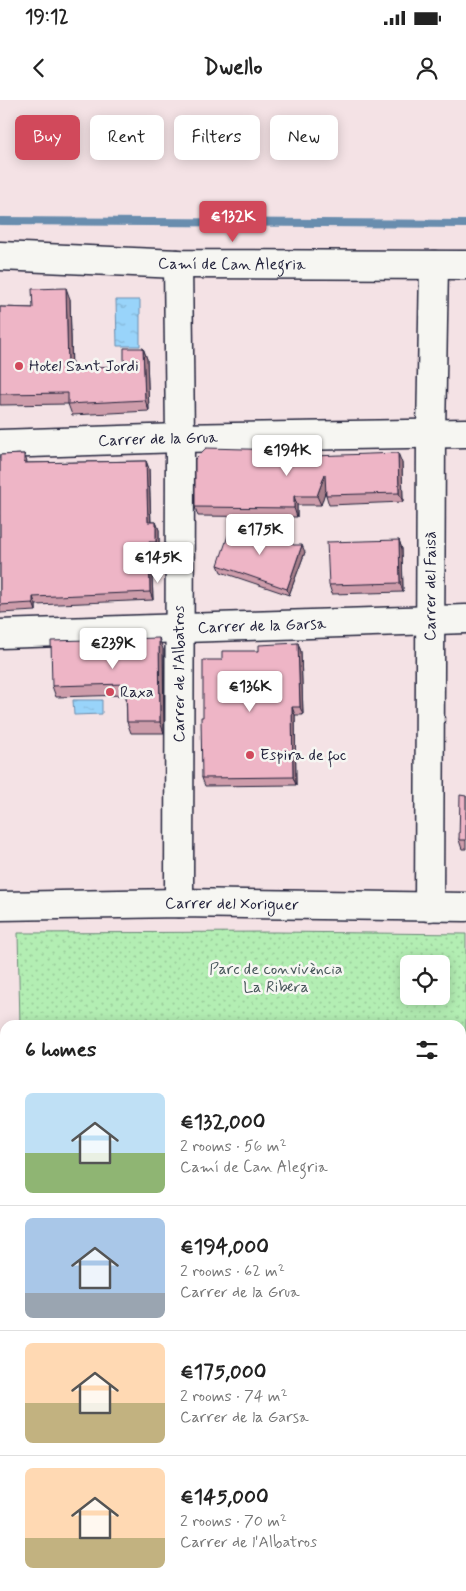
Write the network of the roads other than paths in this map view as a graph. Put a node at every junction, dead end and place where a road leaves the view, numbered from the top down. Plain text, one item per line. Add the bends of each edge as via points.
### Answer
1 (0, 256) edge
2 (178, 264) junction
3 (434, 265) junction
4 (466, 265) edge
5 (431, 433) junction
6 (466, 433) edge
7 (180, 438) junction
8 (0, 444) edge
9 (466, 619) edge
10 (430, 620) junction
11 (179, 628) junction
12 (0, 634) edge
13 (179, 903) junction
14 (0, 906) edge
15 (429, 907) junction
16 (466, 907) edge

1 - 2 street, Camí de Can Alegria
2 - 3 street, Camí de Can Alegria
2 - 7 street, Carrer de l'Albatros
3 - 4 street, Camí de Can Alegria
3 - 5 street, Carrer del Faisà
5 - 6 street, Carrer de la Grua
5 - 7 street, Carrer de la Grua
5 - 10 street, Carrer del Faisà
7 - 8 street, Carrer de la Grua
7 - 11 street, Carrer de l'Albatros
9 - 10 street, Carrer de la Garsa
10 - 11 street, Carrer de la Garsa
10 - 15 street, Carrer del Faisà
11 - 12 street, Carrer de la Garsa
11 - 13 street, Carrer de l'Albatros
13 - 14 street, Carrer del Xoriguer
13 - 15 street, Carrer del Xoriguer
15 - 16 street, Carrer del Xoriguer

